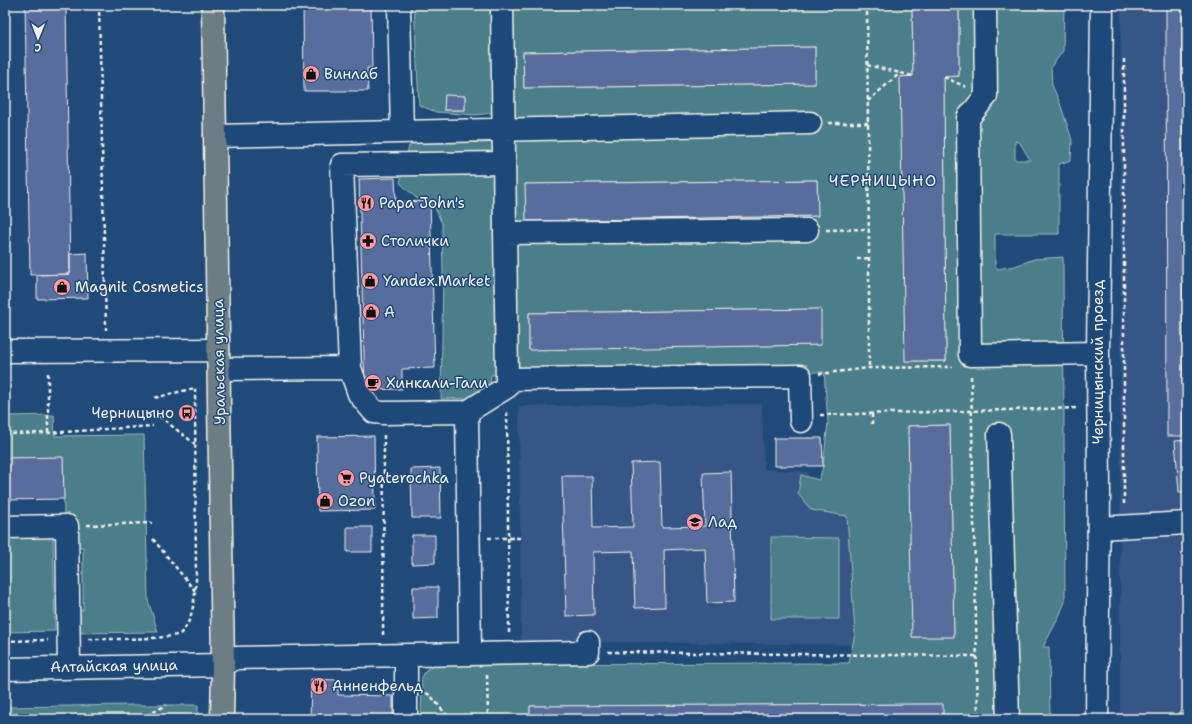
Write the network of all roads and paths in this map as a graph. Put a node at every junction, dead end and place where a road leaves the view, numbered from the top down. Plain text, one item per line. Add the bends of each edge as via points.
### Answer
1 (99, 5) edge
2 (213, 5) edge
3 (399, 5) edge
4 (502, 5) edge
5 (867, 5) edge
6 (986, 5) edge
7 (1102, 5) edge
8 (1124, 53) dead end
9 (868, 65) junction
10 (900, 73) junction
11 (913, 76) dead end
12 (868, 101) junction
13 (868, 122) junction
14 (810, 123) joint
15 (504, 130) junction
16 (402, 132) junction
17 (215, 136) junction
18 (504, 163) junction
19 (5, 201) edge
20 (869, 229) junction
21 (807, 230) joint
22 (505, 233) junction
23 (869, 258) junction
24 (857, 259) dead end
25 (107, 350) junction
26 (6, 351) edge
27 (48, 351) junction
28 (1098, 353) junction
29 (970, 355) junction
30 (218, 360) junction
31 (350, 368) junction
32 (869, 368) junction
33 (800, 376) junction
34 (507, 383) junction
35 (154, 398) dead end
36 (1098, 408) junction
37 (971, 411) junction
38 (154, 412) dead end
39 (467, 412) junction
40 (384, 413) junction
41 (872, 414) junction
42 (801, 418) joint
43 (872, 424) dead end
44 (153, 426) dead end
45 (48, 433) junction
46 (5, 434) edge
47 (999, 434) dead end
48 (196, 444) junction
49 (152, 523) dead end
50 (1187, 523) edge
51 (67, 526) junction
52 (5, 527) edge
53 (1125, 527) junction
54 (1099, 528) junction
55 (153, 538) dead end
56 (508, 538) junction
57 (520, 538) dead end
58 (195, 592) junction
59 (166, 637) dead end
60 (588, 647) joint
61 (478, 654) junction
62 (509, 654) junction
63 (383, 656) junction
64 (406, 656) junction
65 (977, 656) junction
66 (223, 665) junction
67 (70, 667) junction
68 (5, 669) edge
69 (406, 679) junction
70 (166, 704) dead end
71 (141, 719) edge
72 (222, 719) edge
73 (406, 719) edge
74 (450, 719) edge
75 (488, 719) edge
76 (978, 719) edge
77 (1008, 719) edge
78 (1097, 719) edge

1 - 25 path
2 - 17 main road, Уральская улица
3 - 16 street
4 - 15 street
5 - 9 path
6 - 29 street via 986,96 968,118
7 - 28 street, Черницынский проезд
8 - 53 path
9 - 10 path
9 - 12 path
10 - 11 path
10 - 12 path
12 - 13 path
13 - 14 path
13 - 20 path
14 - 15 street
15 - 16 street
15 - 18 street
16 - 17 street
17 - 30 main road, Уральская улица
18 - 22 street
18 - 31 street via 342,165
19 - 26 path
20 - 21 path
20 - 23 path
21 - 22 street
22 - 34 street
23 - 24 path
23 - 32 path
25 - 27 street
25 - 30 street
26 - 27 street
27 - 45 path
28 - 29 street
28 - 36 street, Черницынский проезд
29 - 32 path via 954,367
29 - 37 path
30 - 31 street
30 - 66 main road, Уральская улица
31 - 40 street via 359,394 374,412
32 - 33 path
33 - 34 street
33 - 42 street
34 - 39 street
34 - 56 path
35 - 48 path via 195,388
36 - 37 path
36 - 54 street, Черницынский проезд
37 - 41 path
37 - 65 path
38 - 48 path
39 - 40 street
39 - 61 street
40 - 63 path
41 - 42 path
41 - 43 path
44 - 45 path
45 - 46 path
47 - 77 street
48 - 58 path
49 - 51 path
50 - 53 street
51 - 52 street
51 - 67 street
53 - 54 street
54 - 78 street, Черницынский проезд
55 - 58 path
56 - 57 path
56 - 62 path
58 - 59 path via 186,627 179,634
60 - 62 street
60 - 65 path
61 - 62 street
61 - 64 street
61 - 75 path
63 - 64 street
63 - 66 street via 236,658
64 - 69 street
65 - 76 path
66 - 67 street, Алтайская улица
66 - 72 main road, Уральская улица
67 - 68 street, Алтайская улица
69 - 73 street
69 - 74 path via 430,696
70 - 71 path

